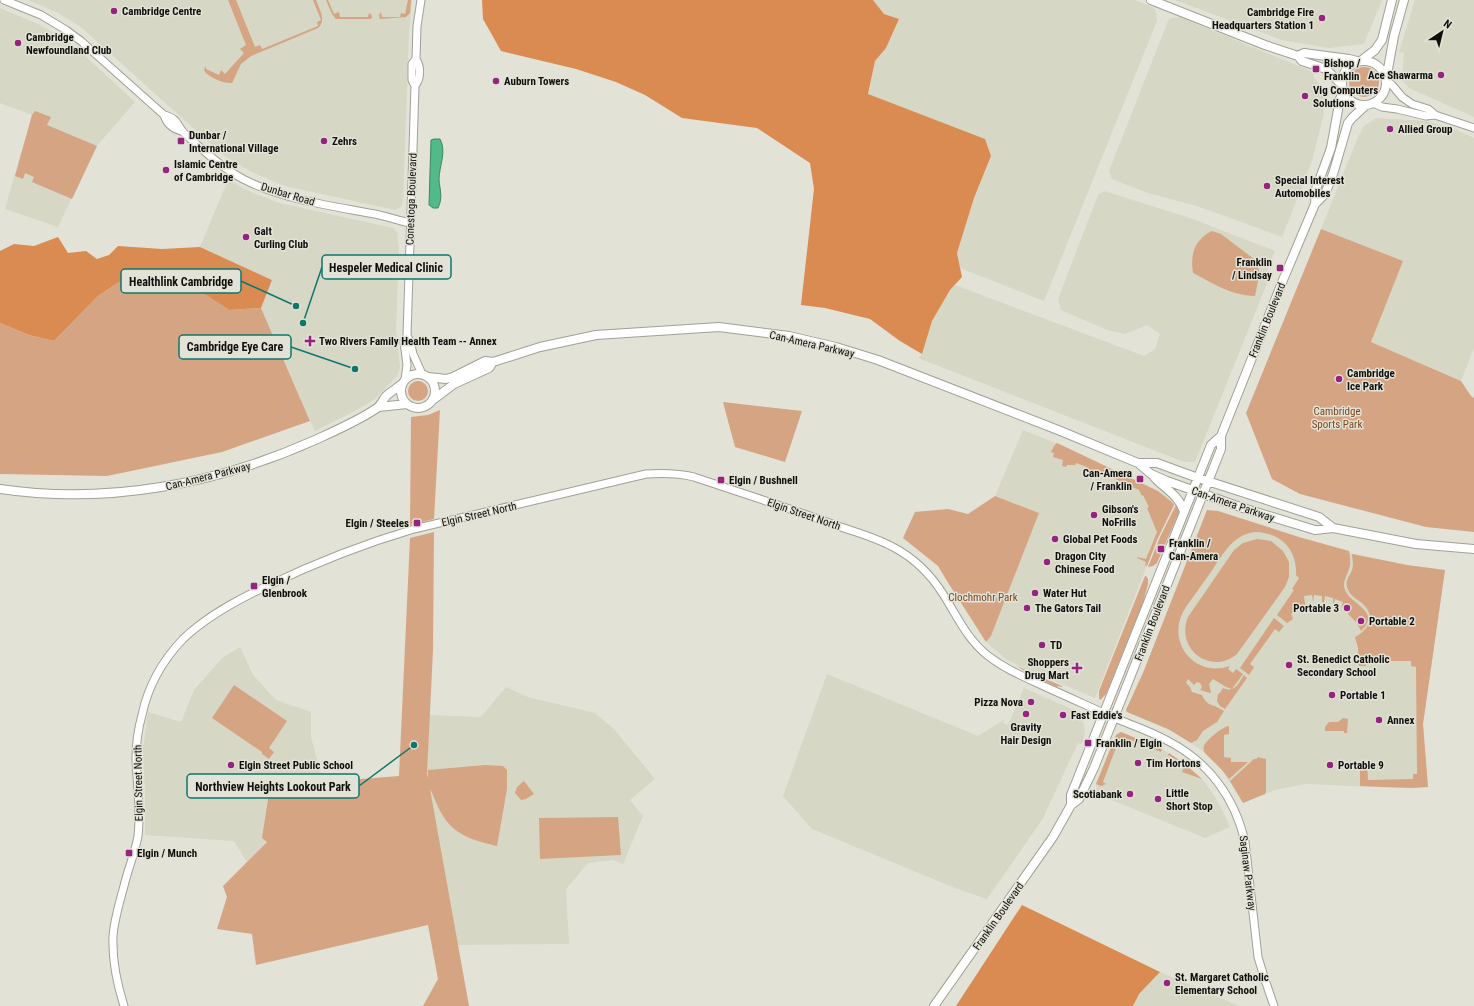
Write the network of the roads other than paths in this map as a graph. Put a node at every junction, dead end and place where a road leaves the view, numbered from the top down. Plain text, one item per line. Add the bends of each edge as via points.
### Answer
1 (4, 0) edge
2 (421, 0) edge
3 (1151, 0) edge
4 (1392, 0) edge
5 (1404, 0) edge
6 (1298, 56) junction
7 (1360, 61) junction
8 (1386, 79) junction
9 (1343, 88) junction
10 (1370, 104) junction
11 (1435, 115) junction
12 (1474, 128) edge
13 (1315, 204) junction
14 (410, 223) junction
15 (407, 336) junction
16 (494, 362) junction
17 (425, 376) junction
18 (404, 381) junction
19 (434, 399) junction
20 (407, 404) junction
21 (379, 407) junction
22 (1221, 436) junction
23 (1138, 463) junction
24 (1152, 474) junction
25 (1198, 478) junction
26 (1208, 481) junction
27 (0, 489) edge
28 (1193, 490) junction
29 (1203, 493) junction
30 (1184, 512) junction
31 (1333, 528) junction
32 (1474, 549) edge
33 (1104, 714) junction
34 (1114, 718) junction
35 (1071, 805) junction
36 (124, 1006) edge
37 (934, 1006) edge
38 (1274, 1006) edge

1 - 14 street, Dunbar Road via 41,15 66,30 164,115 166,122 175,130 182,131 228,170 259,186 295,198
2 - 14 street, Conestoga Boulevard via 416,59 412,64 412,80 416,86
3 - 6 main road
4 - 7 main road via 1382,40 1375,50
5 - 8 main road
6 - 7 main road via 1304,53
6 - 9 main road via 1302,61 1326,69
7 - 8 main road via 1377,64
7 - 9 main road via 1345,70 1342,78
8 - 10 main road via 1386,90 1381,98
8 - 11 street via 1407,101 1428,109
9 - 10 main road via 1352,102 1359,105
9 - 13 main road, Franklin Boulevard via 1331,148 1316,189
10 - 11 street via 1426,116
10 - 13 main road, Franklin Boulevard via 1348,123 1325,194
11 - 12 street
13 - 22 main road, Franklin Boulevard
14 - 15 street, Conestoga Boulevard
15 - 17 street, Conestoga Boulevard
15 - 18 street, Conestoga Boulevard via 404,342 407,365
16 - 17 main road, Can-Amera Parkway via 485,361 446,379
16 - 19 main road, Can-Amera Parkway via 489,368 454,384
16 - 23 main road, Can-Amera Parkway via 540,347 596,335 719,327 789,336 878,360
17 - 18 main road via 410,376
17 - 19 main road via 435,387
18 - 20 main road via 401,388 402,396
18 - 21 main road, Can-Amera Parkway via 385,397
19 - 20 main road via 423,408
20 - 21 main road, Can-Amera Parkway
21 - 27 main road, Can-Amera Parkway via 358,421 294,450 209,478 170,486 96,494
22 - 25 main road, Franklin Boulevard via 1211,445
22 - 26 main road, Franklin Boulevard via 1221,449
23 - 24 main road, Can-Amera Parkway
23 - 25 main road, Can-Amera Parkway via 1157,463
24 - 28 main road, Can-Amera Parkway
24 - 30 main road via 1177,498
25 - 26 main road, Can-Amera Parkway
25 - 28 main road, Franklin Boulevard
26 - 29 main road, Franklin Boulevard
26 - 31 main road, Can-Amera Parkway via 1320,518
28 - 29 main road, Can-Amera Parkway
28 - 30 main road, Franklin Boulevard
29 - 31 main road, Can-Amera Parkway via 1315,530
29 - 34 main road, Franklin Boulevard
30 - 33 main road, Franklin Boulevard
31 - 32 main road, Can-Amera Parkway via 1416,544
33 - 34 street, Saginaw Parkway
33 - 35 main road, Franklin Boulevard via 1071,795
33 - 36 street, Elgin Street North via 1004,668 969,636 931,578 916,562 894,548 874,538 685,474 646,474 414,529 339,553 297,571 227,607 184,639 167,658 156,677 142,714 137,738 137,837 113,935 117,986
34 - 35 main road, Franklin Boulevard via 1082,793
34 - 38 street, Saginaw Parkway via 1164,738 1190,754 1208,770 1228,798 1237,815 1245,842 1258,957
35 - 37 main road, Franklin Boulevard via 1050,841

